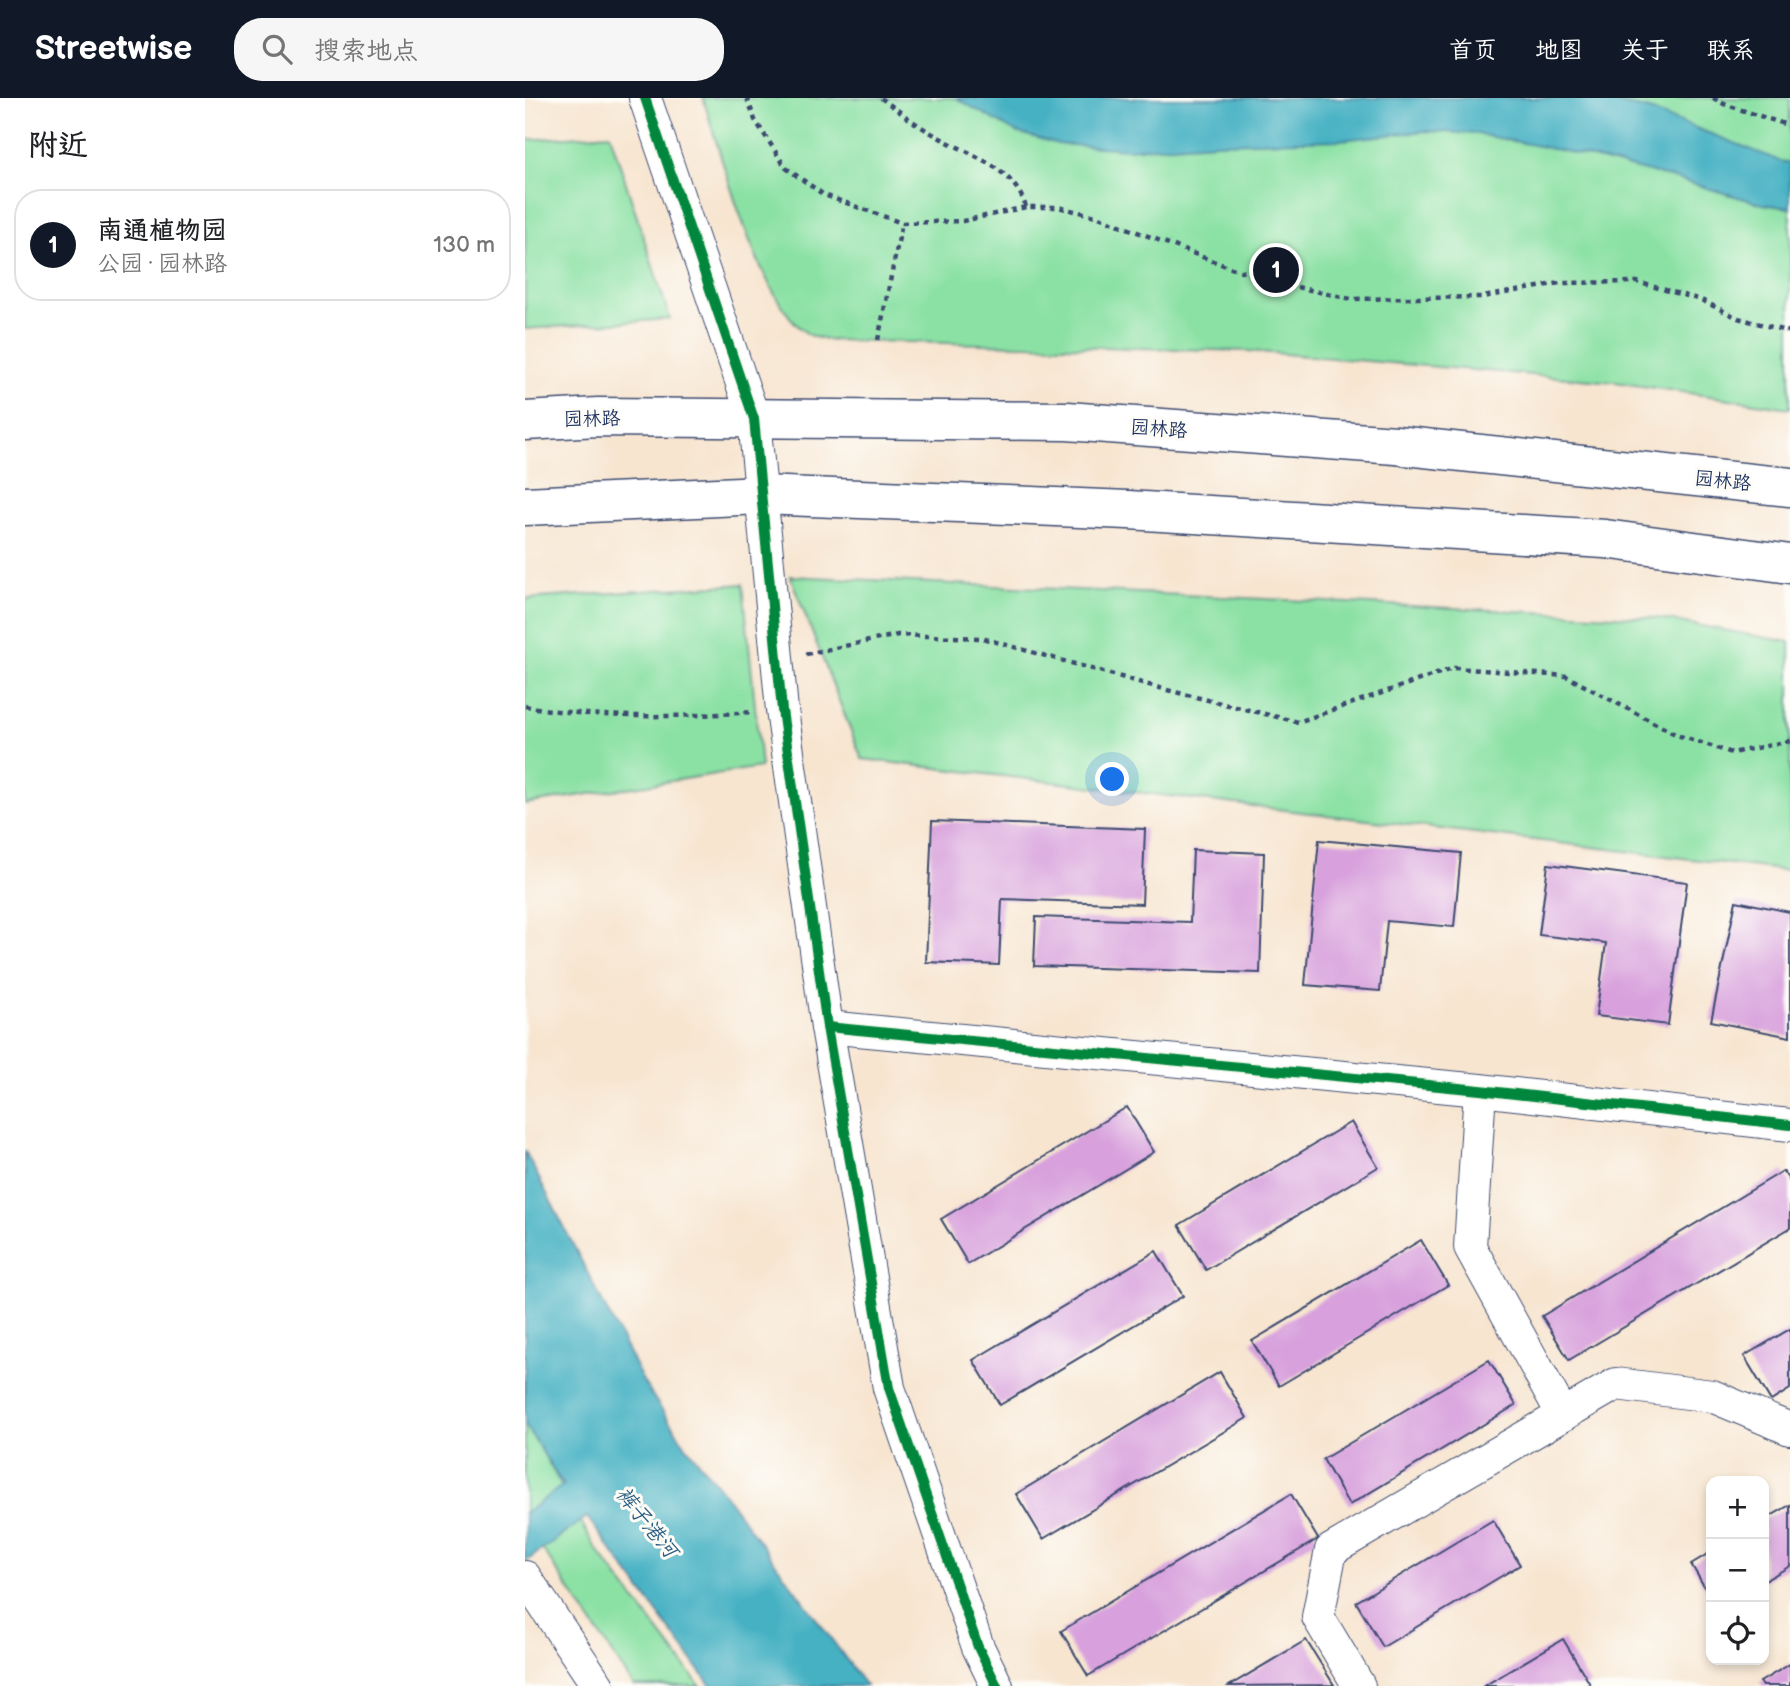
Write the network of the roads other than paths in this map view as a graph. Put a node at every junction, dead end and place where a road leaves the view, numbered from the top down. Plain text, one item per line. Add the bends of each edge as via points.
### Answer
1 (645, 98) edge
2 (754, 419) junction
3 (525, 421) edge
4 (1790, 487) edge
5 (761, 495) junction
6 (525, 506) edge
7 (1790, 564) edge
8 (827, 1027) junction
9 (1480, 1090) junction
10 (1790, 1125) edge
11 (1563, 1415) junction
12 (1790, 1430) edge
13 (525, 1577) edge
14 (598, 1686) edge
15 (997, 1686) edge
16 (1359, 1686) edge

1 - 2 street
2 - 3 main road, 园林路
2 - 4 main road, 园林路 via 1080,422 1396,445
2 - 5 street
5 - 6 main road
5 - 7 main road via 1128,510 1605,539
5 - 8 street via 782,710
8 - 9 street
8 - 15 street via 889,1388 978,1647
9 - 10 street
9 - 11 street via 1470,1247
11 - 12 street via 1616,1384 1712,1396
11 - 16 street via 1331,1550 1318,1617
13 - 14 street

